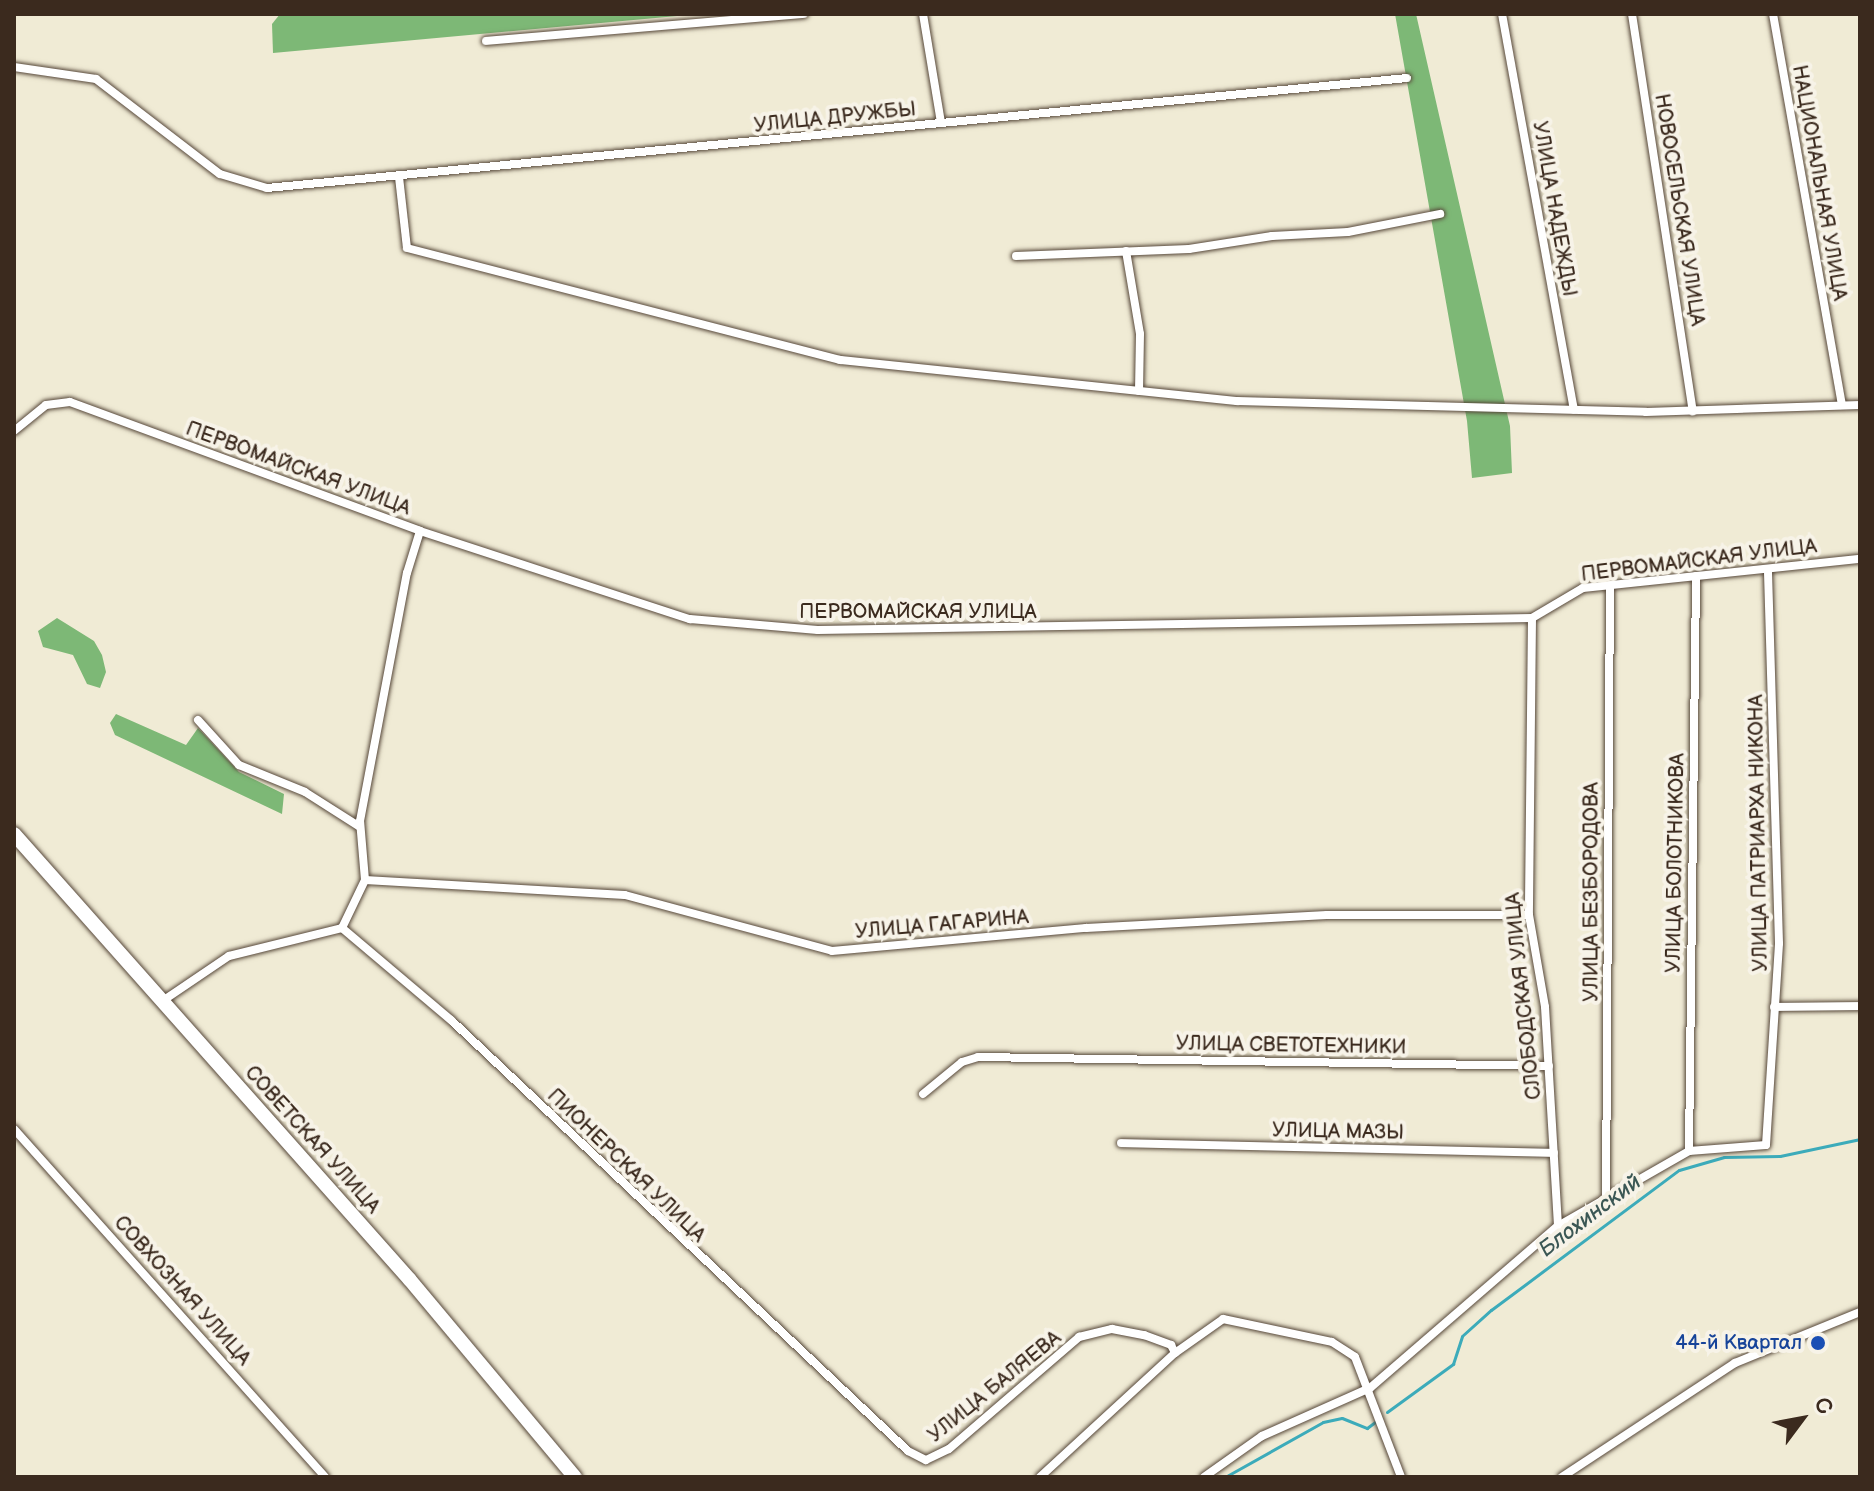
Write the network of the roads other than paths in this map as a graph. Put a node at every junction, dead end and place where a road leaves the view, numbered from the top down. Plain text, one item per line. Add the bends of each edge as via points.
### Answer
1 (804, 14) edge
2 (923, 14) edge
3 (1502, 14) edge
4 (1632, 14) edge
5 (1773, 14) edge
6 (486, 41) dead end
7 (14, 67) edge
8 (1407, 78) dead end
9 (941, 123) junction
10 (399, 177) junction
11 (1440, 214) dead end
12 (1126, 251) junction
13 (1016, 256) dead end
14 (1139, 391) junction
15 (1842, 405) junction
16 (1860, 405) edge
17 (1574, 410) junction
18 (1693, 411) junction
19 (14, 431) edge
20 (420, 531) junction
21 (1860, 559) edge
22 (1768, 569) junction
23 (1696, 576) junction
24 (1610, 585) junction
25 (1532, 618) junction
26 (198, 720) dead end
27 (360, 827) junction
28 (14, 834) edge
29 (365, 880) junction
30 (1529, 915) junction
31 (342, 928) junction
32 (161, 1002) junction
33 (1860, 1006) edge
34 (1774, 1007) junction
35 (1549, 1066) junction
36 (923, 1094) dead end
37 (14, 1129) edge
38 (1121, 1143) dead end
39 (1689, 1151) junction
40 (1554, 1153) junction
41 (1606, 1199) junction
42 (1558, 1226) junction
43 (1860, 1312) edge
44 (1175, 1353) junction
45 (1370, 1388) junction
46 (882, 1432) joint
47 (325, 1477) edge
48 (575, 1477) edge
49 (1040, 1477) edge
50 (1204, 1477) edge
51 (1401, 1477) edge
52 (1562, 1477) edge

1 - 6 street
2 - 9 street
3 - 17 street, УЛИЦА НАДЕЖДЫ
4 - 18 street, НОВОСЕЛЬСКАЯ УЛИЦА
5 - 15 street, НАЦИОНАЛЬНАЯ УЛИЦА
7 - 10 street, УЛИЦА ДРУЖБЫ via 96,79 220,174 267,188
8 - 9 street, УЛИЦА ДРУЖБЫ
9 - 10 street, УЛИЦА ДРУЖБЫ
10 - 14 street via 407,248 840,360
11 - 12 street via 1348,232
12 - 13 street
12 - 14 street via 1140,334
14 - 17 street via 1237,401
15 - 16 street
15 - 18 street
17 - 18 street
19 - 20 street, ПЕРВОМАЙСКАЯ УЛИЦА via 46,405 70,402
20 - 25 street, ПЕРВОМАЙСКАЯ УЛИЦА via 690,619 818,630
20 - 27 street via 407,573
21 - 22 street, ПЕРВОМАЙСКАЯ УЛИЦА
22 - 23 street, ПЕРВОМАЙСКАЯ УЛИЦА
22 - 34 street, УЛИЦА ПАТРИАРХА НИКОНА via 1779,943
23 - 24 street, ПЕРВОМАЙСКАЯ УЛИЦА
23 - 39 street, УЛИЦА БОЛОТНИКОВА
24 - 25 street, ПЕРВОМАЙСКАЯ УЛИЦА via 1561,597
24 - 41 street, УЛИЦА БЕЗБОРОДОВА
25 - 30 street, СЛОБОДСКАЯ УЛИЦА
26 - 27 street via 239,765 305,792
27 - 29 street
28 - 32 main road, СОВЕТСКАЯ УЛИЦА
29 - 30 street, УЛИЦА ГАГАРИНА via 625,895 832,951 1086,928 1327,915
29 - 31 street
30 - 35 street, СЛОБОДСКАЯ УЛИЦА
31 - 32 street via 229,956
31 - 46 street, ПИОНЕРСКАЯ УЛИЦА via 451,1020
32 - 48 main road, СОВЕТСКАЯ УЛИЦА via 430,1303
33 - 34 street
34 - 39 street, УЛИЦА ПАТРИАРХА НИКОНА via 1766,1145
35 - 36 street, УЛИЦА СВЕТОТЕХНИКИ via 1031,1058 962,1062
35 - 40 street, СЛОБОДСКАЯ УЛИЦА
37 - 47 street, СОВХОЗНАЯ УЛИЦА
38 - 40 street, УЛИЦА МАЗЫ
39 - 41 street
40 - 42 street, СЛОБОДСКАЯ УЛИЦА
41 - 42 street
42 - 45 street
43 - 52 street via 1735,1363
44 - 45 street via 1223,1319 1332,1342 1355,1357
44 - 46 street, УЛИЦА БАЛЯЕВА via 1171,1345 1112,1329 1079,1337 937,1456 926,1460
44 - 49 street
45 - 50 street via 1262,1436
45 - 51 street

